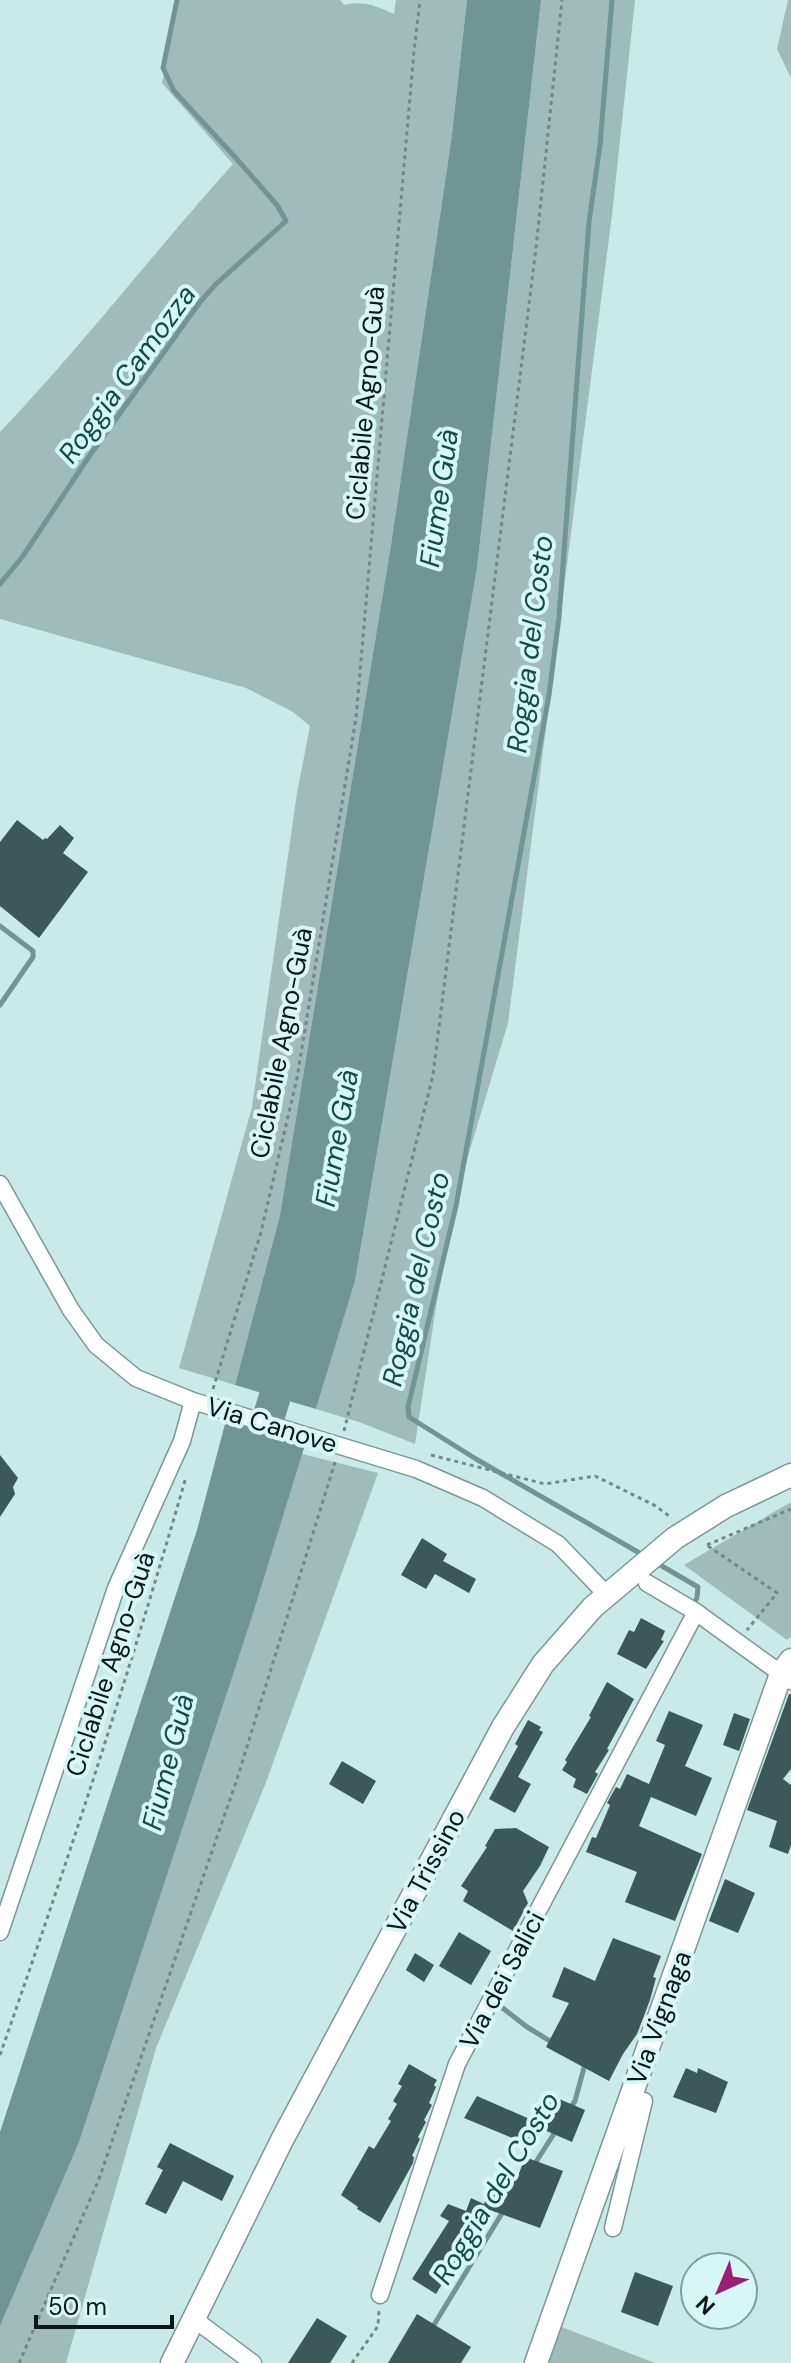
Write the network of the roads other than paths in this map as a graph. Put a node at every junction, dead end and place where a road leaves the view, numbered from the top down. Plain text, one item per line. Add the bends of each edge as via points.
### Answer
1 (0, 1184) edge
2 (200, 1403) junction
3 (791, 1475) edge
4 (647, 1583) dead end
5 (607, 1595) junction
6 (696, 1612) junction
7 (788, 1671) edge
8 (0, 1932) edge
9 (630, 2099) junction
10 (613, 2228) dead end
11 (380, 2295) road end
12 (194, 2319) junction
13 (172, 2363) edge
14 (253, 2363) edge
15 (536, 2363) edge

1 - 2 street, Via Canove via 96,1345 136,1378
2 - 5 street, Via Canove via 416,1469 483,1498 558,1544
2 - 8 street via 116,1588
3 - 5 main road, Via Trissino via 675,1538
4 - 6 street
5 - 12 main road, Via Trissino via 543,1664 503,1727 282,2140
6 - 7 street
6 - 11 street, Via dei Salici via 457,2064
7 - 9 main road, Via Vignaga
9 - 10 street via 644,2101
9 - 15 main road, Via Vignaga
12 - 13 main road, Via Trissino
12 - 14 street

